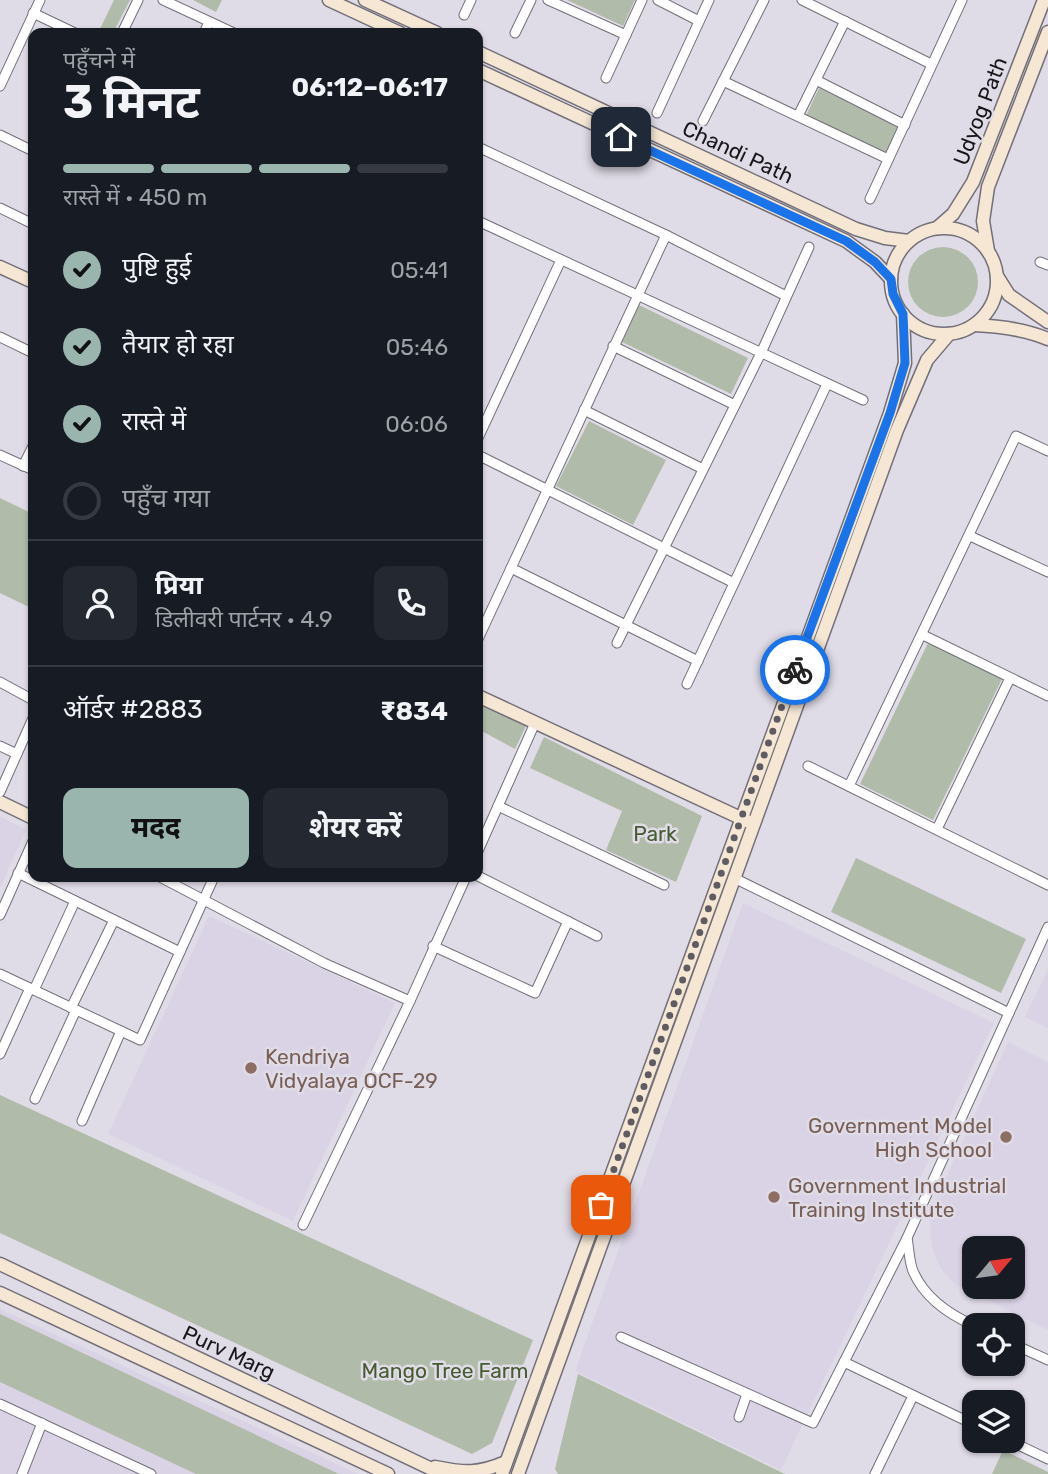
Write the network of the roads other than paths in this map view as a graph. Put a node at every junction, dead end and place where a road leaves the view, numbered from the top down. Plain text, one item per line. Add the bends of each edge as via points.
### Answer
1 (40, 0) edge
2 (138, 0) edge
3 (163, 0) edge
4 (329, 0) edge
5 (365, 0) edge
6 (471, 0) edge
7 (531, 0) edge
8 (548, 0) edge
9 (642, 0) edge
10 (658, 0) edge
11 (709, 0) edge
12 (764, 0) edge
13 (802, 0) edge
14 (962, 0) edge
15 (1044, 0) edge
16 (33, 13) junction
17 (464, 15) dead end
18 (699, 21) junction
19 (845, 21) junction
20 (209, 22) junction
21 (64, 28) edge
22 (124, 28) edge
23 (206, 28) edge
24 (223, 28) edge
25 (389, 28) edge
26 (426, 28) edge
27 (1048, 32) edge
28 (515, 33) dead end
29 (626, 35) junction
30 (483, 54) edge
31 (931, 64) junction
32 (483, 72) edge
33 (606, 78) dead end
34 (723, 80) junction
35 (816, 80) junction
36 (0, 86) edge
37 (657, 113) dead end
38 (798, 116) junction
39 (703, 121) dead end
40 (905, 125) junction
41 (0, 135) edge
42 (28, 149) edge
43 (483, 149) edge
44 (888, 159) junction
45 (870, 199) dead end
46 (0, 208) edge
47 (28, 222) edge
48 (483, 223) edge
49 (937, 228) junction
50 (666, 235) junction
51 (909, 241) junction
52 (809, 247) dead end
53 (988, 251) junction
54 (561, 260) junction
55 (0, 267) edge
56 (997, 275) junction
57 (891, 279) junction
58 (28, 280) edge
59 (637, 295) junction
60 (786, 296) junction
61 (903, 314) junction
62 (1048, 322) edge
63 (974, 325) junction
64 (949, 334) junction
65 (1048, 339) edge
66 (1, 341) edge
67 (613, 346) junction
68 (28, 351) edge
69 (761, 353) junction
70 (827, 384) junction
71 (863, 400) dead end
72 (735, 405) junction
73 (584, 410) junction
74 (483, 427) edge
75 (1048, 450) edge
76 (0, 455) edge
77 (28, 456) edge
78 (483, 457) edge
79 (23, 466) junction
80 (28, 468) edge
81 (704, 469) junction
82 (547, 489) junction
83 (970, 536) junction
84 (664, 548) junction
85 (511, 568) junction
86 (1048, 572) edge
87 (734, 583) junction
88 (626, 625) junction
89 (483, 628) edge
90 (923, 635) junction
91 (617, 643) dead end
92 (698, 661) junction
93 (1010, 678) junction
94 (0, 682) edge
95 (687, 684) dead end
96 (1048, 696) edge
97 (28, 697) edge
98 (483, 698) edge
99 (535, 723) junction
100 (28, 729) edge
101 (0, 747) edge
102 (17, 754) junction
103 (808, 766) dead end
104 (849, 786) junction
105 (0, 792) edge
106 (0, 802) edge
107 (498, 806) junction
108 (28, 816) edge
109 (740, 818) junction
110 (753, 824) junction
111 (937, 829) junction
112 (483, 839) edge
113 (28, 852) edge
114 (18, 873) junction
115 (28, 878) edge
116 (483, 878) edge
117 (734, 878) junction
118 (36, 882) edge
119 (170, 882) edge
120 (212, 882) edge
121 (464, 882) edge
122 (1048, 884) edge
123 (664, 886) dead end
124 (204, 900) junction
125 (75, 901) junction
126 (0, 915) edge
127 (114, 920) junction
128 (568, 921) junction
129 (1048, 927) edge
130 (597, 936) dead end
131 (433, 946) junction
132 (180, 952) junction
133 (0, 974) edge
134 (32, 989) junction
135 (410, 1001) junction
136 (73, 1009) junction
137 (1009, 1013) junction
138 (121, 1031) junction
139 (0, 1055) edge
140 (35, 1100) dead end
141 (82, 1121) dead end
142 (303, 1225) dead end
143 (907, 1238) junction
144 (0, 1265) edge
145 (0, 1293) edge
146 (962, 1318) edge
147 (621, 1337) dead end
148 (1025, 1349) edge
149 (1048, 1360) edge
150 (844, 1362) junction
151 (747, 1394) junction
152 (913, 1395) junction
153 (0, 1404) edge
154 (739, 1417) dead end
155 (962, 1419) edge
156 (42, 1423) junction
157 (1025, 1449) edge
158 (1048, 1460) edge
159 (424, 1466) junction
160 (504, 1468) edge
161 (521, 1471) edge
162 (22, 1474) edge
163 (151, 1474) edge
164 (388, 1474) edge
165 (442, 1474) edge
166 (875, 1474) edge

1 - 16 street
2 - 22 street
3 - 20 street
4 - 25 main road
5 - 26 main road
6 - 17 street
7 - 28 street
8 - 29 street
9 - 29 street
10 - 18 street
11 - 18 street
12 - 34 street
13 - 19 street
14 - 31 street
15 - 49 main road, Udyog Path via 973,182 953,214
16 - 21 street
16 - 36 street
18 - 37 street
19 - 31 street
19 - 35 street
20 - 23 street
20 - 24 street
27 - 53 main road, Udyog Path via 988,187 984,221
29 - 33 street
30 - 51 main road, Chandi Path via 856,229
31 - 40 street
32 - 57 main road, Chandi Path via 846,241
34 - 38 street
34 - 39 street
35 - 38 street
35 - 40 street
38 - 44 street
40 - 44 street
41 - 42 street
43 - 50 street
44 - 45 street
46 - 47 street
48 - 54 street
49 - 51 main road
49 - 53 main road via 972,235
50 - 59 street
50 - 60 street
51 - 57 main road via 901,249
52 - 60 street
53 - 56 main road
54 - 59 street
54 - 74 street
55 - 58 main road
56 - 62 main road via 1009,295
56 - 63 main road via 989,310
57 - 61 main road
59 - 67 street
59 - 69 street
60 - 69 street
61 - 64 main road via 916,326
61 - 109 main road via 905,363 890,413
63 - 64 main road
63 - 65 main road via 1002,326
64 - 110 main road via 927,360 897,430
66 - 68 street
67 - 72 street
67 - 73 street
69 - 70 street
69 - 72 street
70 - 71 street
70 - 87 street
72 - 81 street
73 - 81 street
73 - 82 street
75 - 83 street via 1016,436
76 - 79 street
77 - 79 street
78 - 82 street
79 - 80 street
81 - 84 street
82 - 84 street
82 - 85 street
83 - 86 street
83 - 90 street
84 - 87 street
84 - 88 street
85 - 88 street
85 - 89 street
87 - 92 street
88 - 91 street
88 - 92 street
90 - 93 street
90 - 104 street
92 - 95 street
93 - 96 street
93 - 111 street
94 - 97 street
98 - 99 main road
99 - 107 street
99 - 109 main road
100 - 102 street
101 - 102 street
102 - 105 street
103 - 104 street
104 - 111 street
106 - 108 main road
107 - 112 street
107 - 123 street
109 - 110 main road
109 - 160 main road
110 - 117 main road
111 - 122 street
113 - 114 street
114 - 115 street
114 - 126 street
116 - 128 street
117 - 137 street
117 - 161 main road
118 - 125 street
119 - 124 street
120 - 124 street
121 - 131 street
124 - 132 street
124 - 135 street via 324,963
125 - 127 street
125 - 134 street
127 - 132 street
127 - 136 street
128 - 130 street
128 - 131 street via 535,993
129 - 137 street
131 - 135 street
132 - 138 street via 140,1040
133 - 134 street
134 - 136 street
134 - 139 street
135 - 142 street
136 - 138 street
136 - 140 street
137 - 143 street
138 - 141 street
143 - 146 street via 920,1284 935,1302
143 - 150 street
144 - 159 main road, Purv Marg
145 - 164 main road, Purv Marg
147 - 151 street
148 - 149 street
150 - 151 street via 813,1423
150 - 152 street
151 - 154 street
152 - 155 street
152 - 166 street
153 - 156 street
156 - 162 street
156 - 163 street
157 - 158 street
159 - 160 main road via 472,1474
159 - 165 main road, Purv Marg

